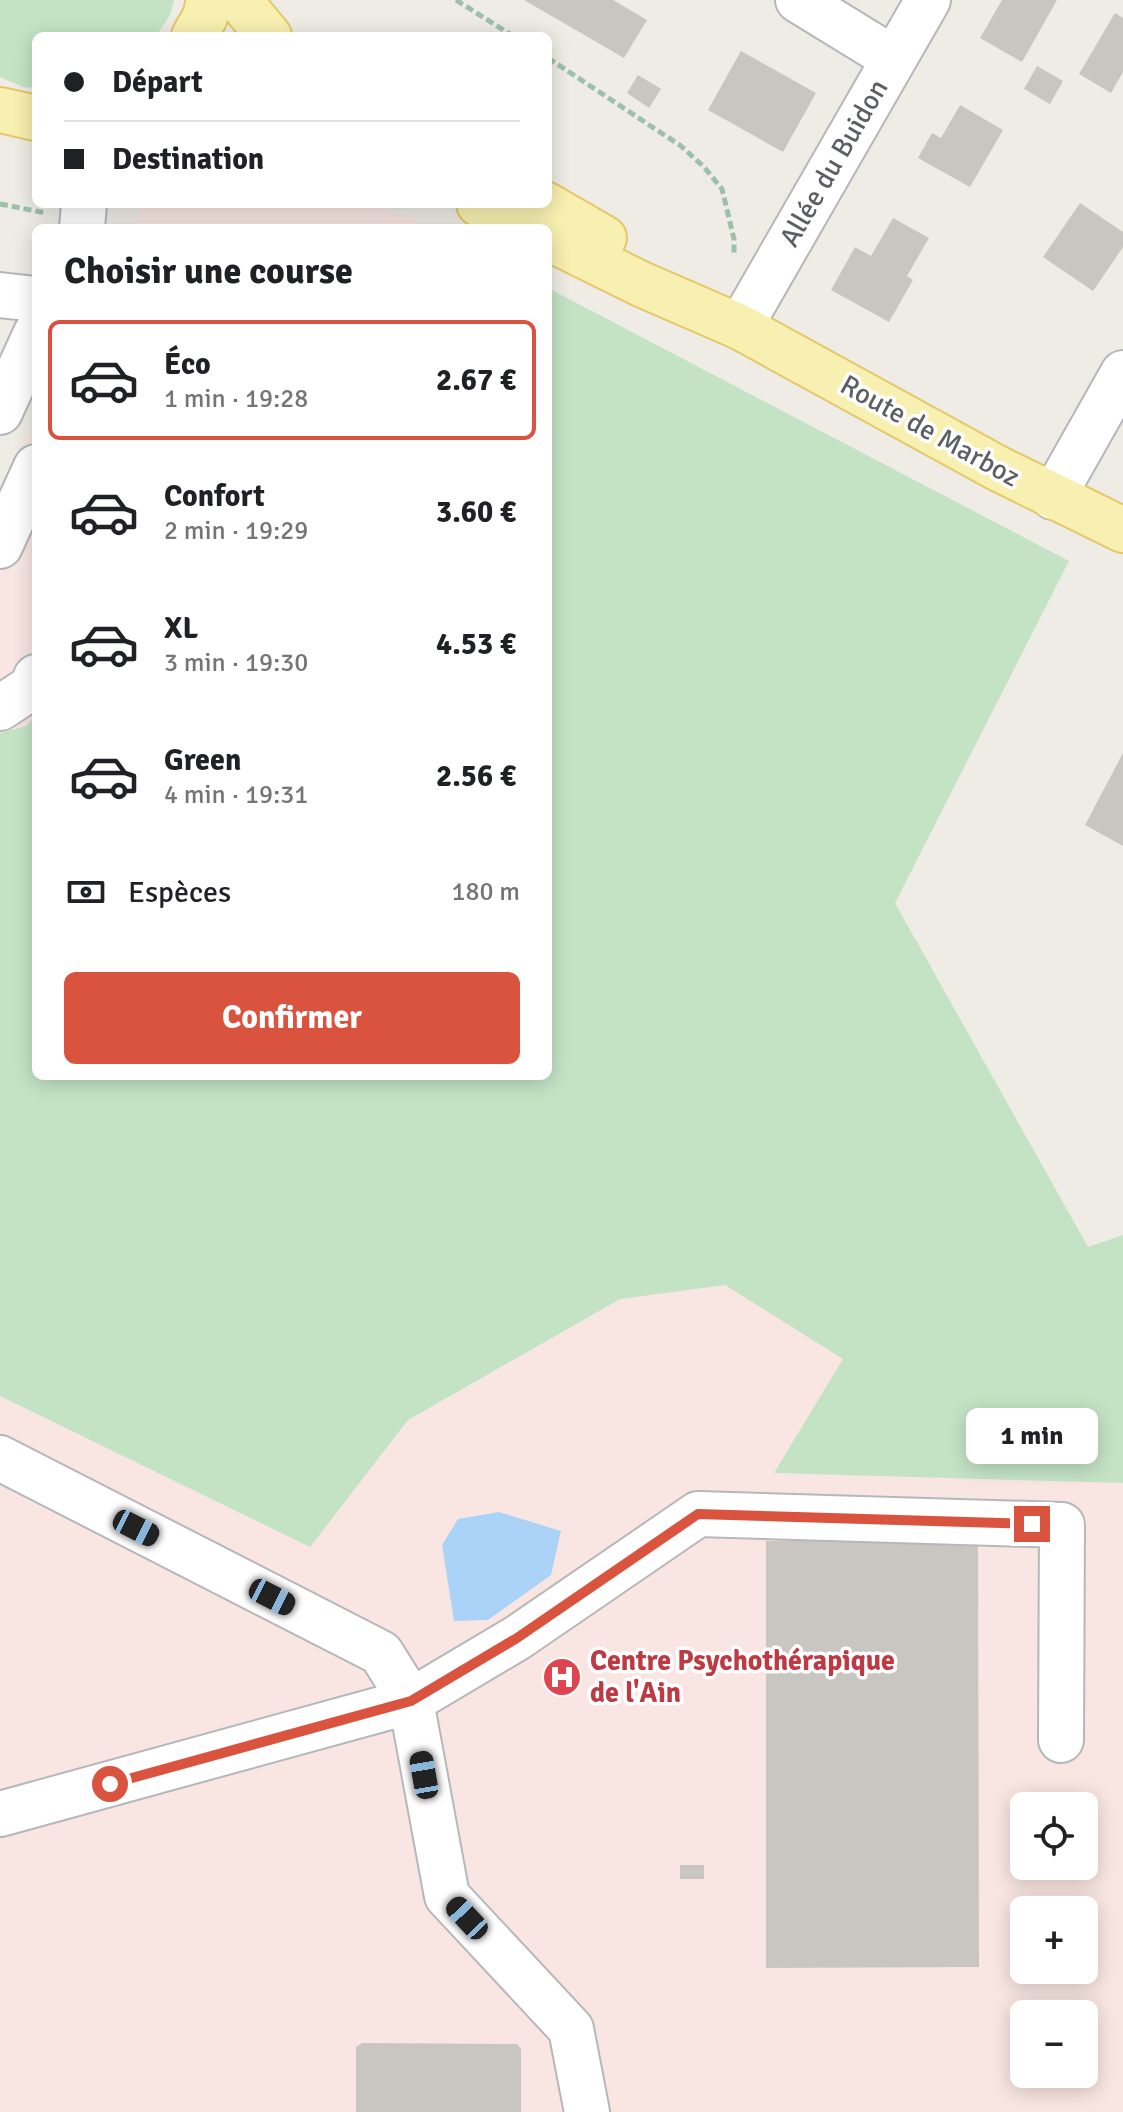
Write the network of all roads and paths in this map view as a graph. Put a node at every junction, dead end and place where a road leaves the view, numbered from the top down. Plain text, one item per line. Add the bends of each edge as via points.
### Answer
1 (209, 0) edge
2 (239, 0) edge
3 (456, 0) edge
4 (798, 0) edge
5 (928, 0) edge
6 (196, 32) edge
7 (266, 32) edge
8 (507, 32) edge
9 (894, 59) junction
10 (552, 61) edge
11 (0, 110) edge
12 (32, 117) edge
13 (0, 204) edge
14 (487, 208) edge
15 (552, 208) edge
16 (74, 216) edge
17 (519, 224) edge
18 (552, 240) edge
19 (0, 295) edge
20 (32, 299) edge
21 (746, 317) junction
22 (32, 342) edge
23 (1123, 373) edge
24 (0, 412) edge
25 (32, 476) edge
26 (1053, 497) junction
27 (1123, 530) edge
28 (0, 546) edge
29 (32, 687) edge
30 (0, 708) edge
31 (0, 1458) edge
32 (411, 1701) junction
33 (1061, 1740) dead end
34 (0, 1814) edge
35 (587, 2112) edge

1 - 6 main road
2 - 7 main road
3 - 8 path
4 - 9 street
5 - 9 street, Allée du Buidon
9 - 21 street, Allée du Buidon
10 - 21 path via 681,146 722,189 734,239 728,282
11 - 12 main road
13 - 16 path
14 - 17 main road
15 - 21 main road, Route de Marboz
18 - 21 main road, Route de Marboz via 641,284
19 - 20 street
21 - 26 main road, Route de Marboz
22 - 24 street
23 - 26 street
25 - 28 street
26 - 27 main road, Route de Marboz
29 - 30 street
31 - 32 street via 381,1653
32 - 33 street via 517,1638 698,1514 1062,1525
32 - 34 street
32 - 35 street via 447,1896 571,2029

